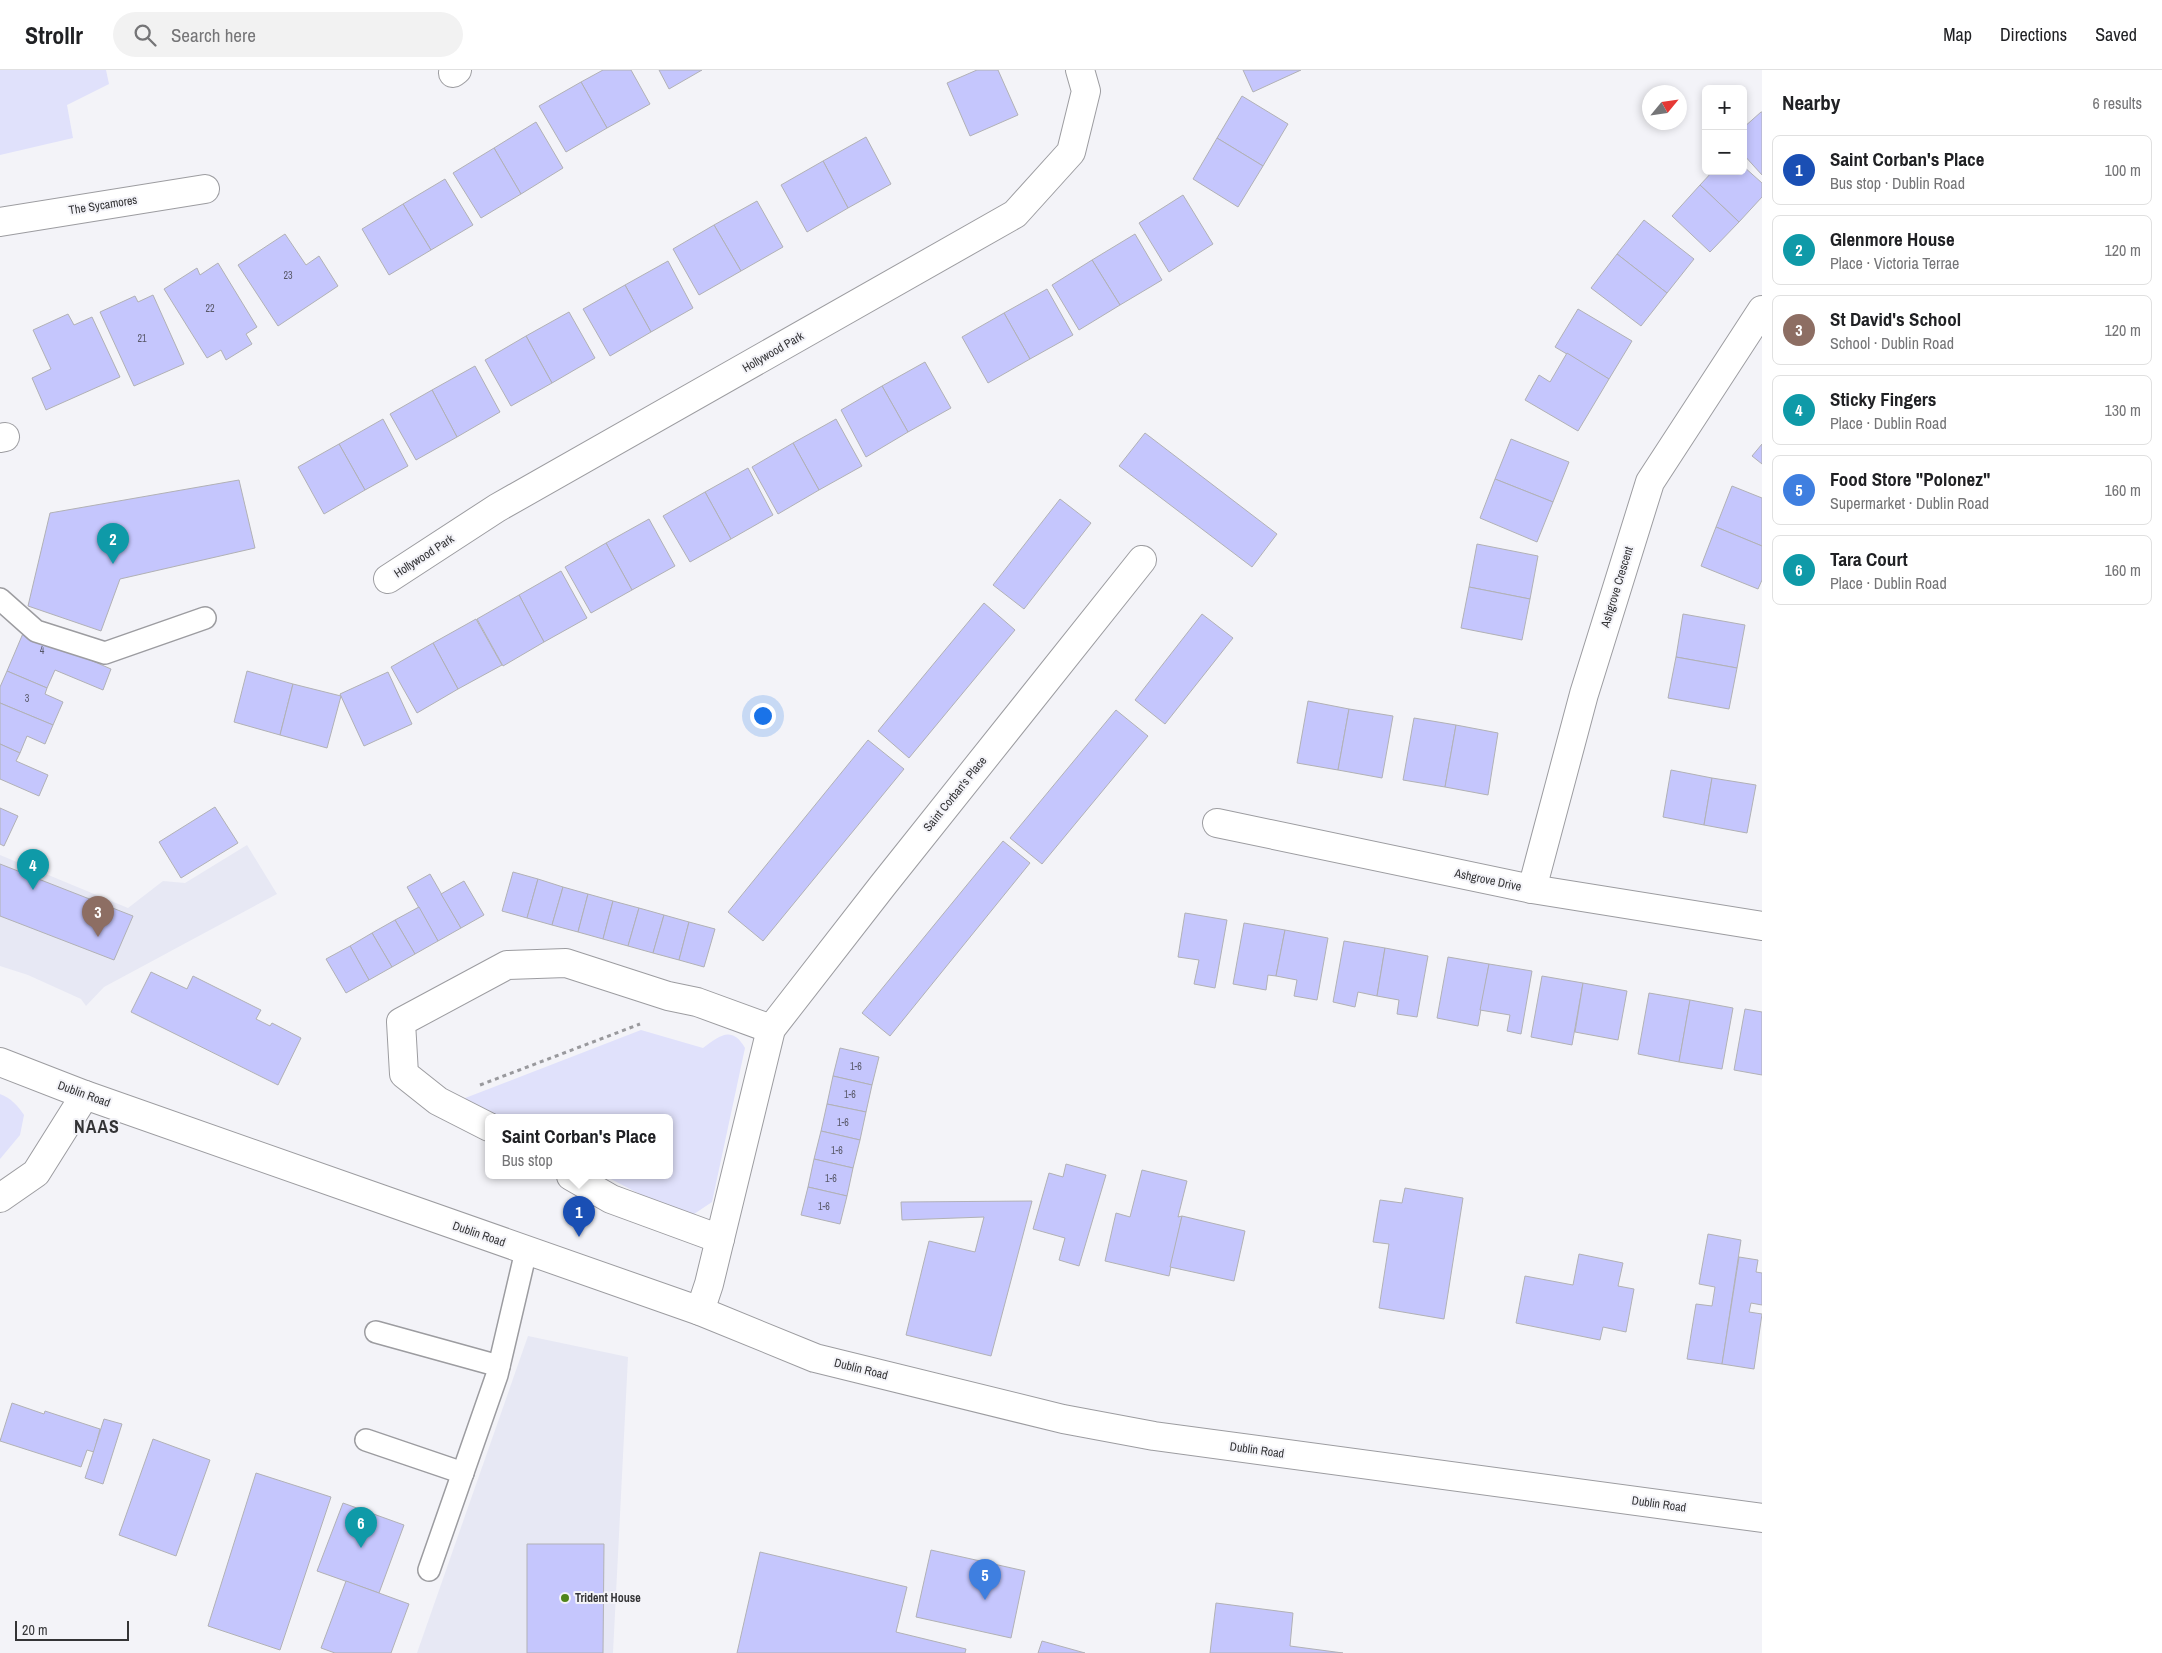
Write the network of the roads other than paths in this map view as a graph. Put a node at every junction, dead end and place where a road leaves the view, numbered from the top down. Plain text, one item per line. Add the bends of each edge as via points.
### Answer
1 (1080, 70) edge
2 (205, 189) dead end
3 (0, 222) edge
4 (1762, 310) edge
5 (1142, 560) dead end
6 (388, 578) dead end
7 (0, 599) edge
8 (205, 618) dead end
9 (1217, 823) dead end
10 (1532, 889) junction
11 (1762, 926) edge
12 (771, 1029) junction
13 (0, 1062) edge
14 (85, 1095) junction
15 (485, 1125) edge
16 (576, 1179) edge
17 (0, 1198) edge
18 (720, 1239) junction
19 (526, 1251) junction
20 (700, 1312) junction
21 (376, 1332) dead end
22 (498, 1366) junction
23 (366, 1440) dead end
24 (463, 1473) junction
25 (1762, 1518) edge
26 (429, 1570) dead end

1 - 6 street, Hollywood Park via 1086,91 1071,152 1015,214 497,508
2 - 3 street, The Sycamores
4 - 10 street, Ashgrove Crescent via 1650,482 1584,694
5 - 12 street, Saint Corban's Place
7 - 8 lane via 36,631 105,653
9 - 10 street, Ashgrove Drive
10 - 11 street, Ashgrove Drive
12 - 15 street via 697,1002 668,996 566,963 507,965 401,1022 404,1074 438,1101
12 - 18 street, Saint Corban's Place
13 - 14 street, Dublin Road
14 - 17 street via 36,1173
14 - 19 street, Dublin Road
16 - 18 street via 611,1199
18 - 20 street, Saint Corban's Place
19 - 20 street, Dublin Road
19 - 22 lane
20 - 25 street, Dublin Road via 814,1358 1063,1419 1154,1436
21 - 22 lane
22 - 24 lane
23 - 24 lane
24 - 26 lane

